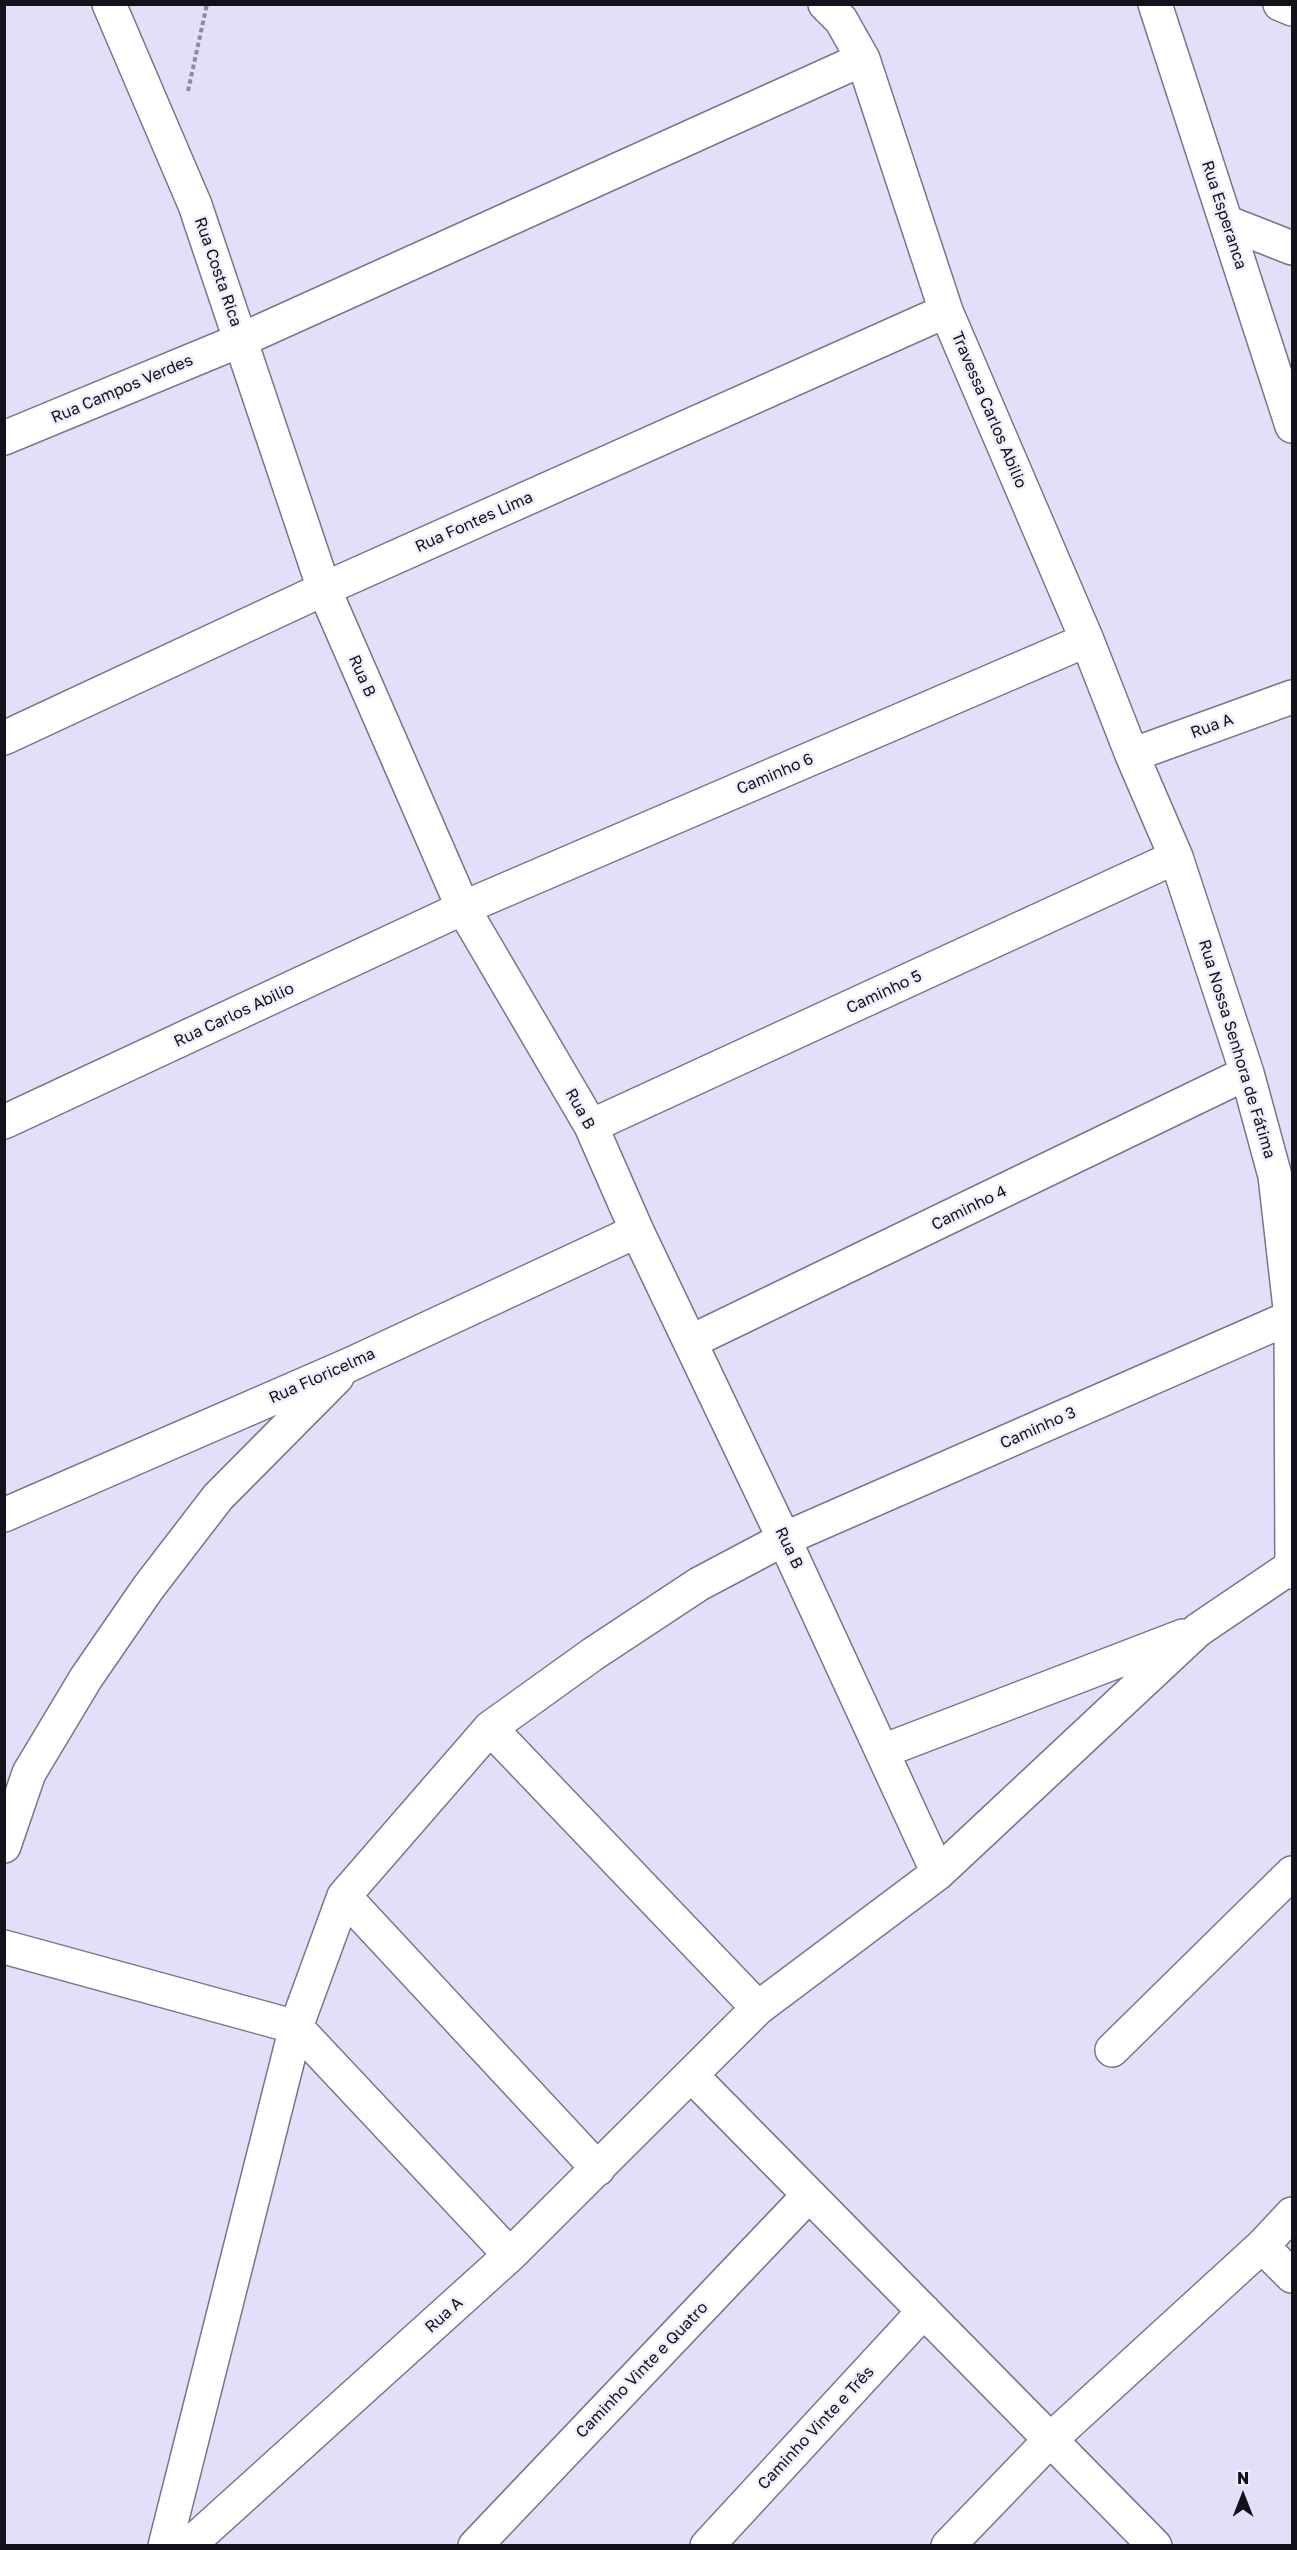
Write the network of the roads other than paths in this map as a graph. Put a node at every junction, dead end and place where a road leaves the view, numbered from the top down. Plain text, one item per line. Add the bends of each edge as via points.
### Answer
1 (109, 4) edge
2 (825, 4) edge
3 (1155, 4) edge
4 (1280, 4) edge
5 (1293, 9) edge
6 (863, 59) junction
7 (1226, 222) junction
8 (1293, 248) edge
9 (946, 311) junction
10 (241, 340) junction
11 (1293, 426) edge
12 (4, 438) edge
13 (324, 589) junction
14 (1087, 640) junction
15 (1293, 697) edge
16 (4, 738) edge
17 (1132, 754) junction
18 (1176, 857) junction
19 (463, 908) junction
20 (1247, 1073) junction
21 (4, 1122) edge
22 (591, 1126) junction
23 (637, 1231) junction
24 (1291, 1317) junction
25 (690, 1342) junction
26 (349, 1365) junction
27 (4, 1515) edge
28 (784, 1539) junction
29 (1292, 1569) edge
30 (1198, 1630) junction
31 (490, 1728) junction
32 (883, 1751) junction
33 (4, 1846) edge
34 (1293, 1873) edge
35 (938, 1874) junction
36 (344, 1896) junction
37 (4, 1947) edge
38 (759, 2008) junction
39 (296, 2027) junction
40 (1112, 2050) dead end
41 (693, 2076) junction
42 (598, 2169) junction
43 (809, 2194) junction
44 (1293, 2214) edge
45 (1262, 2246) junction
46 (510, 2255) junction
47 (1293, 2276) edge
48 (924, 2312) junction
49 (1050, 2440) junction
50 (165, 2546) edge
51 (188, 2546) edge
52 (476, 2546) edge
53 (707, 2546) edge
54 (948, 2546) edge
55 (1155, 2546) edge

1 - 10 street, Rua Costa Rica via 195,205
2 - 6 street, Travessa Carlos Abilio via 841,20
3 - 7 street, Rua Esperanca
4 - 5 street
6 - 9 street, Travessa Carlos Abilio
6 - 10 street, Rua Campos Verdes
7 - 8 street
7 - 11 street, Rua Esperanca
9 - 13 street, Rua Fontes Lima
9 - 14 street, Travessa Carlos Abilio
10 - 12 street, Rua Campos Verdes
10 - 13 street, Rua B
13 - 16 street, Rua Fontes Lima
13 - 19 street, Rua B
14 - 17 street, Travessa Carlos Abilio
14 - 19 street, Caminho 6
15 - 17 street, Rua A
17 - 18 street, Rua Nossa Senhora de Fátima
18 - 20 street, Rua Nossa Senhora de Fátima
18 - 22 street, Caminho 5
19 - 21 street, Rua Carlos Abilio
19 - 22 street, Rua B
20 - 24 street, Rua Nossa Senhora de Fátima via 1275,1176
20 - 25 street, Caminho 4
22 - 23 street, Rua B
23 - 25 street, Rua B
23 - 26 street, Rua Floricelma
24 - 28 street, Caminho 3
24 - 29 street, Rua Nossa Senhora de Fátima
25 - 28 street, Rua B
26 - 27 street, Rua Floricelma
26 - 33 street via 218,1497 148,1588 86,1678 29,1773
28 - 31 street, Caminho 3 via 699,1584 592,1654
28 - 32 street, Rua B
29 - 30 street
30 - 32 street
30 - 35 street, Rua A
31 - 36 street, Caminho 3
31 - 38 street
32 - 35 street, Rua B
34 - 40 street
35 - 38 street, Rua A
36 - 39 street
36 - 42 street
37 - 39 street
38 - 41 street, Rua A
39 - 46 street
39 - 50 street
41 - 42 street, Rua A
41 - 43 street
42 - 46 street, Rua A
43 - 48 street
43 - 52 street, Caminho Vinte e Quatro
44 - 45 street
45 - 47 street
45 - 49 street
46 - 51 street, Rua A
48 - 49 street
48 - 53 street, Caminho Vinte e Três
49 - 54 street
49 - 55 street

